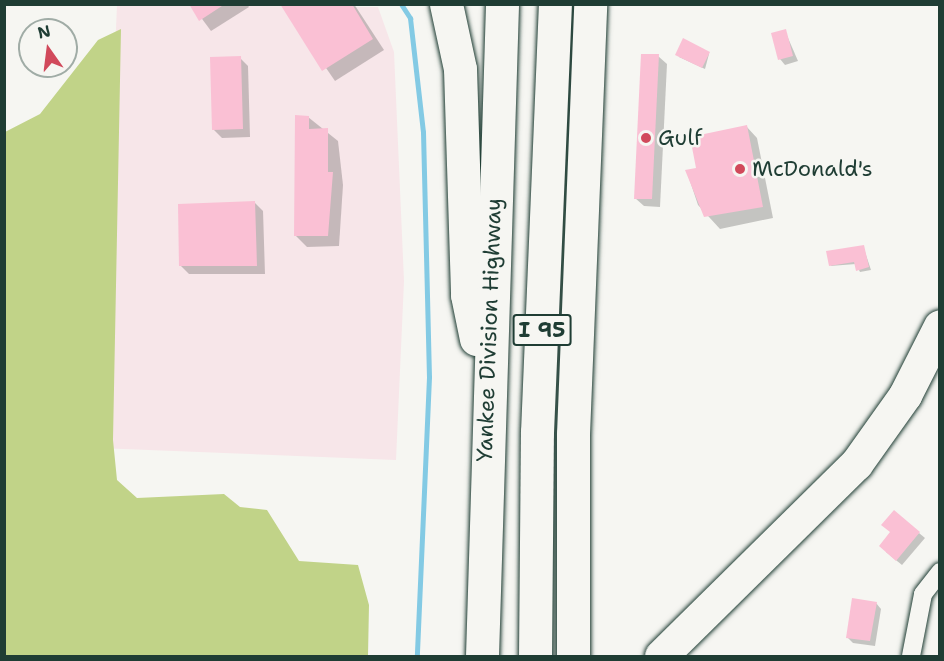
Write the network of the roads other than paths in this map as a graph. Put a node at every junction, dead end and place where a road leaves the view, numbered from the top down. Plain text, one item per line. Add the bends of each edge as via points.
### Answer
1 (446, 4) edge
2 (502, 4) edge
3 (555, 4) edge
4 (590, 4) edge
5 (939, 326) edge
6 (486, 391) junction
7 (939, 572) edge
8 (482, 657) edge
9 (535, 657) edge
10 (573, 657) edge
11 (661, 657) edge
12 (911, 657) edge

1 - 6 highway via 460,69 467,295
2 - 6 highway, Yankee Division Highway / I 95
3 - 9 highway, I 95 via 537,432
4 - 10 highway via 572,457
5 - 11 highway via 905,395 856,464
6 - 8 highway, Yankee Division Highway / I 95
7 - 12 street via 923,594

